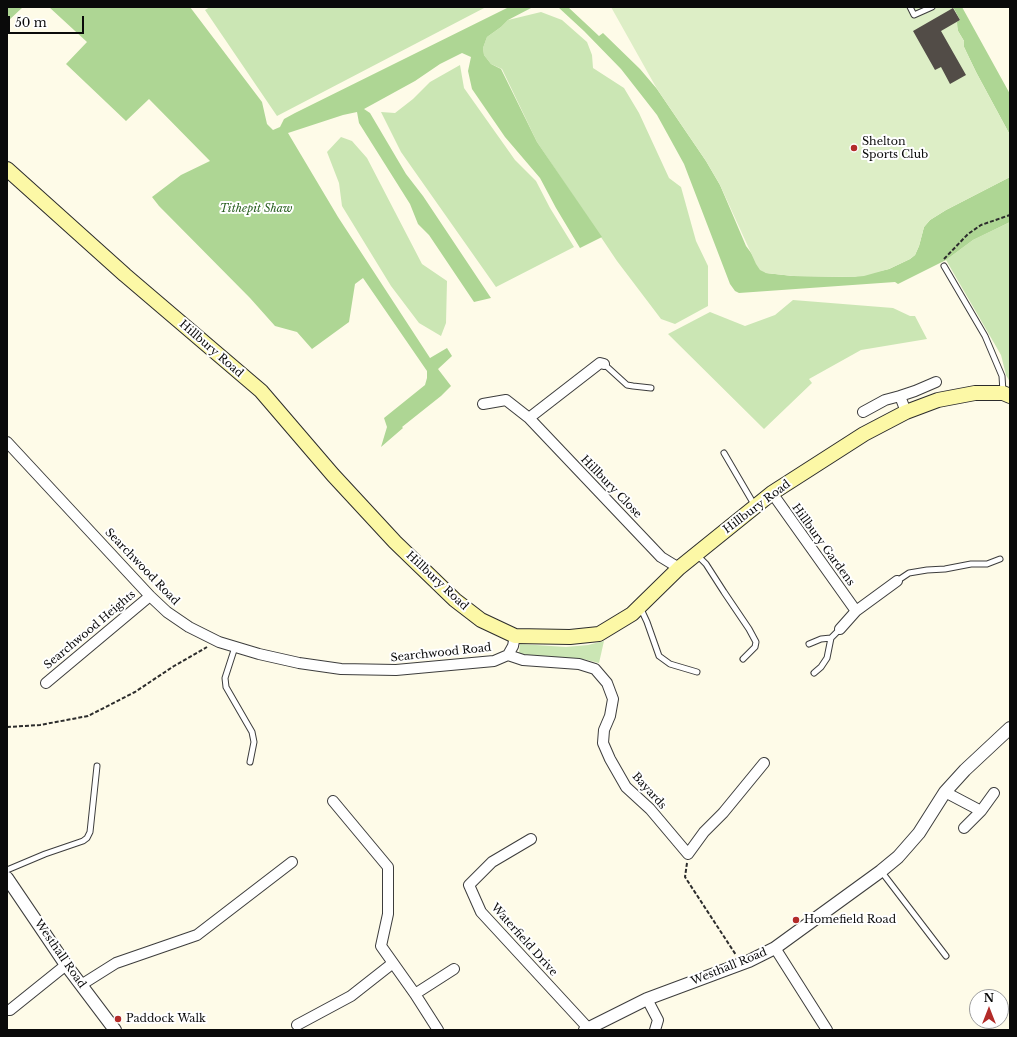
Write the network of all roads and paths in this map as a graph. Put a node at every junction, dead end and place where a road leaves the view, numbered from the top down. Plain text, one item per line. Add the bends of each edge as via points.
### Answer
1 (910, 7) edge
2 (932, 7) edge
3 (7, 169) edge
4 (1010, 215) edge
5 (944, 266) joint
6 (604, 364) joint
7 (936, 382) dead end
8 (651, 388) dead end
9 (1006, 394) edge
10 (900, 396) junction
11 (483, 404) dead end
12 (863, 412) dead end
13 (906, 412) junction
14 (529, 418) junction
15 (7, 442) edge
16 (724, 453) dead end
17 (772, 493) junction
18 (755, 506) junction
19 (696, 554) junction
20 (1000, 559) dead end
21 (679, 568) junction
22 (897, 581) joint
23 (150, 596) junction
24 (639, 607) junction
25 (856, 611) junction
26 (840, 629) joint
27 (515, 636) junction
28 (831, 638) junction
29 (219, 642) junction
30 (809, 644) dead end
31 (235, 647) junction
32 (508, 655) junction
33 (743, 659) dead end
34 (697, 672) dead end
35 (814, 673) dead end
36 (46, 683) dead end
37 (7, 727) edge
38 (1010, 728) edge
39 (250, 762) dead end
40 (764, 763) dead end
41 (97, 766) dead end
42 (946, 792) junction
43 (994, 793) dead end
44 (333, 801) dead end
45 (980, 811) junction
46 (964, 828) dead end
47 (531, 839) dead end
48 (688, 854) junction
49 (292, 862) dead end
50 (7, 870) edge
51 (881, 871) junction
52 (7, 878) edge
53 (775, 948) junction
54 (946, 956) dead end
55 (393, 963) junction
56 (742, 963) junction
57 (66, 965) junction
58 (454, 969) dead end
59 (81, 985) junction
60 (415, 994) junction
61 (647, 999) junction
62 (7, 1010) edge
63 (297, 1025) dead end
64 (586, 1029) edge
65 (114, 1030) edge
66 (438, 1030) edge
67 (655, 1030) edge
68 (827, 1030) edge

1 - 2 lane via 914,15
3 - 27 main road, Hillbury Road via 125,275 261,391 395,542 455,600 481,620
4 - 5 path via 981,225 968,234 943,261
5 - 9 lane via 986,336 1002,376
6 - 8 lane via 627,385
6 - 14 street via 600,364
7 - 10 street
9 - 13 main road, Hillbury Road via 975,392 938,400
10 - 12 street via 885,400
10 - 13 street
11 - 14 street, Hillbury Close via 506,400
13 - 17 main road, Hillbury Road via 864,434
14 - 21 street, Hillbury Close via 660,557
15 - 23 street, Searchwood Road
16 - 18 lane
17 - 18 main road, Hillbury Road
17 - 25 street, Hillbury Gardens
18 - 19 main road, Hillbury Road
19 - 21 main road, Hillbury Road
19 - 33 lane via 706,564 756,642 755,647
20 - 22 lane via 987,564 909,573
21 - 24 main road, Hillbury Road
22 - 25 street
23 - 29 street, Searchwood Road via 167,612
23 - 36 street, Searchwood Heights
24 - 27 main road, Hillbury Road via 599,634 570,637
24 - 34 lane via 659,656 670,664
25 - 26 street
26 - 28 lane
27 - 32 street, Searchwood Road
28 - 30 lane
28 - 35 lane via 827,658
29 - 31 street, Searchwood Road
29 - 37 path via 198,651 135,692 88,716 40,725
31 - 32 street, Searchwood Road via 299,663 341,669 396,670 494,661
31 - 39 lane via 225,678 226,687 252,732 254,742
32 - 48 street, Bayards via 522,660 579,664 595,669 608,683 613,699 603,743 610,759 626,786 650,809
38 - 42 street, Westhall Road via 965,770
40 - 48 street
41 - 50 lane via 90,832 87,838
42 - 45 street
42 - 51 street, Westhall Road via 919,833 898,858
43 - 45 street
44 - 55 street via 388,867 388,914 381,946
45 - 46 street
47 - 64 street, Waterfield Drive via 492,862 470,885 481,912
48 - 56 path via 685,877
49 - 59 street via 197,935 116,963
51 - 53 street, Westhall Road
51 - 54 lane
52 - 57 street, Westhall Road
53 - 56 street, Westhall Road
53 - 68 street
55 - 60 street
55 - 63 street via 351,996
56 - 61 street, Westhall Road
57 - 59 street, Westhall Road
57 - 62 street
58 - 60 street
59 - 65 street, Westhall Road
60 - 66 street
61 - 64 street, Westhall Road
61 - 67 street via 658,1020

